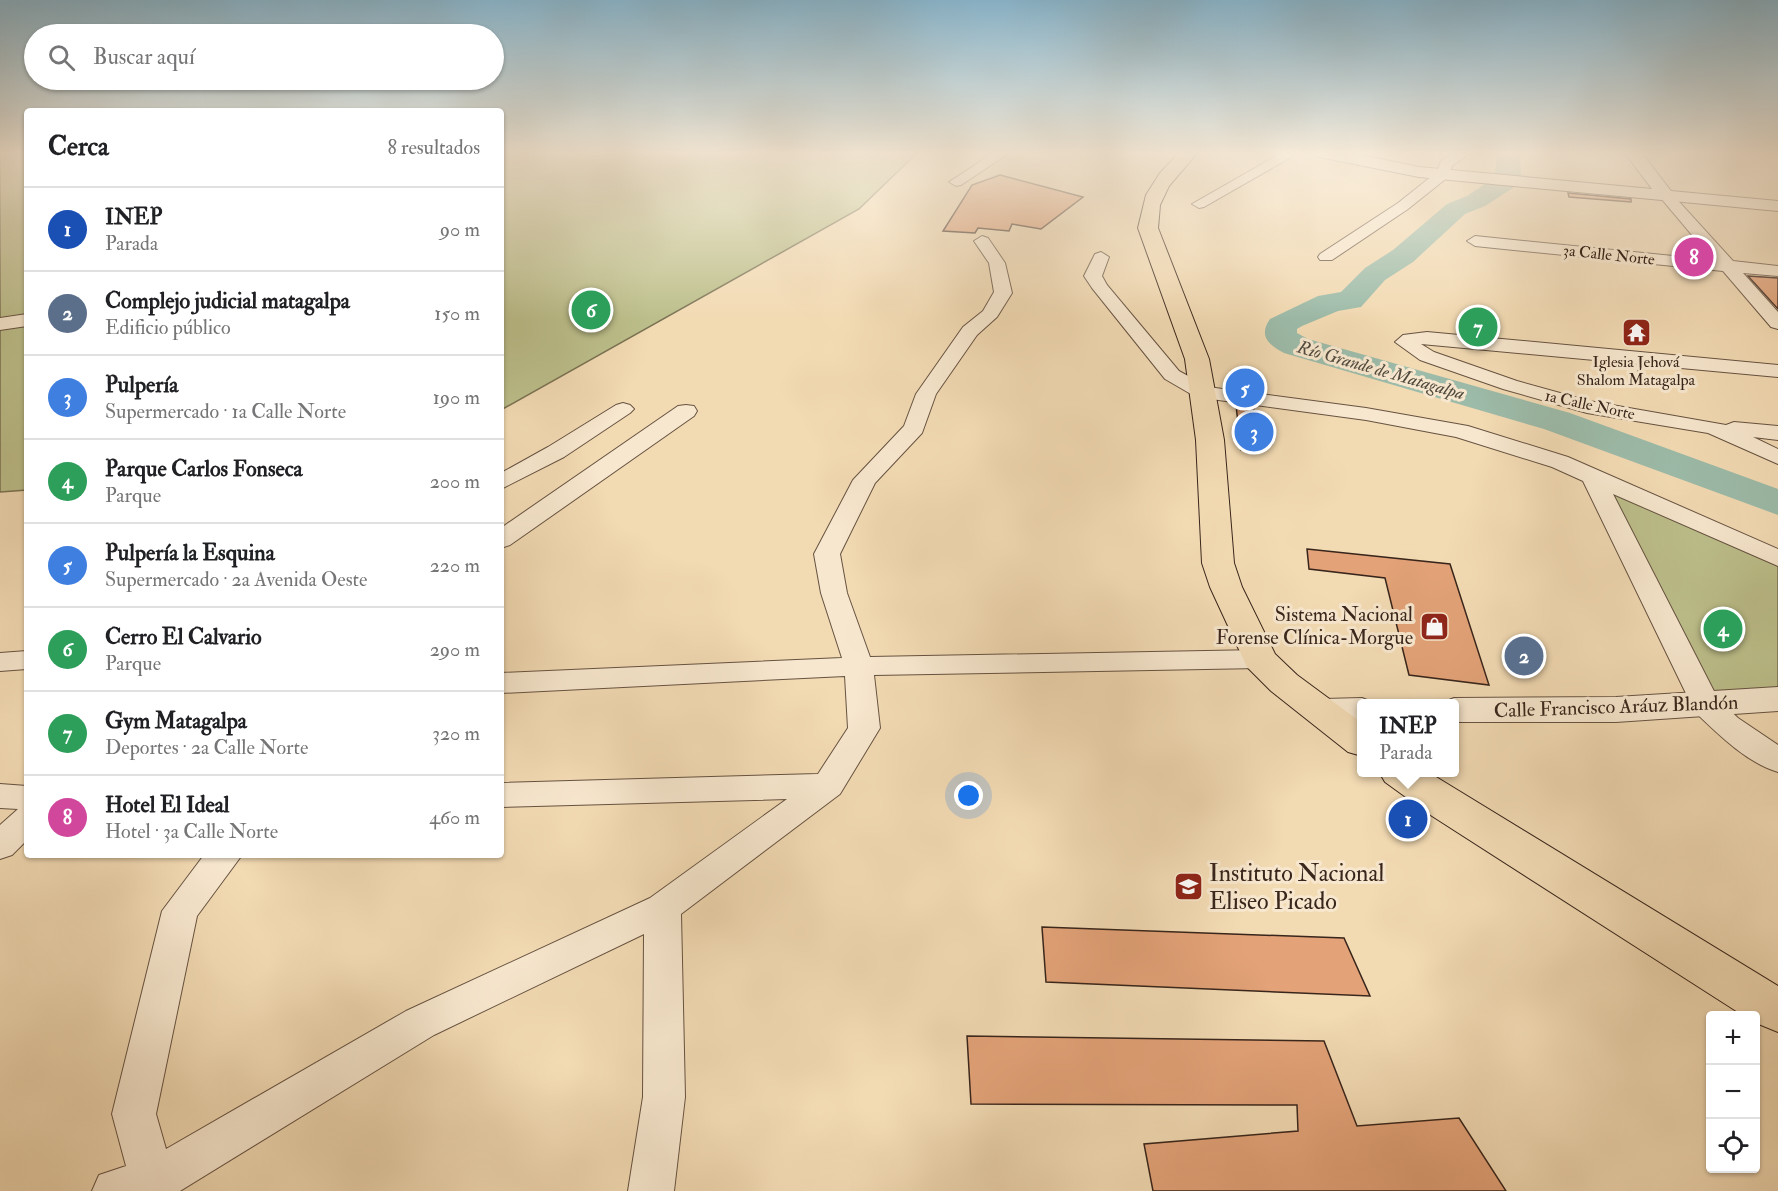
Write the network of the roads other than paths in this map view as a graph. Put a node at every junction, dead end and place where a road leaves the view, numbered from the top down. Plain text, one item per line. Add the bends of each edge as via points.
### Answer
1 (1150, 208) edge
2 (1401, 208) edge
3 (1676, 208) edge
4 (982, 241) dead end
5 (1475, 241) dead end
6 (1101, 257) dead end
7 (1326, 257) dead end
8 (1731, 267) junction
9 (1778, 271) edge
10 (24, 320) edge
11 (1778, 323) edge
12 (0, 324) edge
13 (1778, 371) edge
14 (1203, 393) junction
15 (623, 409) dead end
16 (686, 411) dead end
17 (1713, 427) junction
18 (1778, 433) edge
19 (1778, 457) edge
20 (1594, 479) junction
21 (504, 480) edge
22 (504, 538) edge
23 (1778, 558) edge
24 (1260, 659) junction
25 (24, 660) edge
26 (0, 662) edge
27 (859, 666) junction
28 (504, 683) edge
29 (1778, 699) edge
30 (1459, 710) edge
31 (1716, 715) junction
32 (1778, 722) edge
33 (1351, 725) edge
34 (1459, 727) edge
35 (1778, 761) edge
36 (1406, 777) edge
37 (828, 786) junction
38 (504, 795) edge
39 (0, 796) edge
40 (24, 798) edge
41 (24, 822) edge
42 (0, 846) edge
43 (222, 858) edge
44 (663, 908) junction
45 (1778, 1011) edge
46 (140, 1188) edge
47 (651, 1191) edge

1 - 14 main road via 1148,228 1192,343
2 - 7 street
3 - 8 street
4 - 27 street via 997,263 1003,293 991,313 970,331 926,394 914,428 865,480 827,555 834,593
5 - 8 street, 3a Calle Norte
6 - 14 street via 1094,276 1101,288 1172,375
8 - 9 street, 3a Calle Norte
8 - 11 street
10 - 12 street
13 - 17 street, 1a Calle Norte via 1427,338 1405,342 1427,357 1576,404
14 - 20 street via 1366,414 1460,431 1522,448
14 - 24 main road via 1218,563
15 - 21 street
16 - 22 street
17 - 18 street
17 - 19 street, 1a Calle Norte
20 - 23 street
20 - 31 street
24 - 27 street
24 - 33 main road via 1284,682
25 - 26 street
27 - 28 street
27 - 37 street via 864,728
29 - 31 street, Calle Francisco Aráuz Blandón
30 - 31 street, Calle Francisco Aráuz Blandón
31 - 32 street, Calle Francisco Aráuz Blandón
31 - 34 street, Calle Francisco Aráuz Blandón
31 - 35 street
36 - 45 main road
37 - 38 street
37 - 44 street
39 - 40 street
41 - 42 street
43 - 46 street via 180,911 134,1114
44 - 46 street via 420,1023
44 - 47 street via 664,1097

